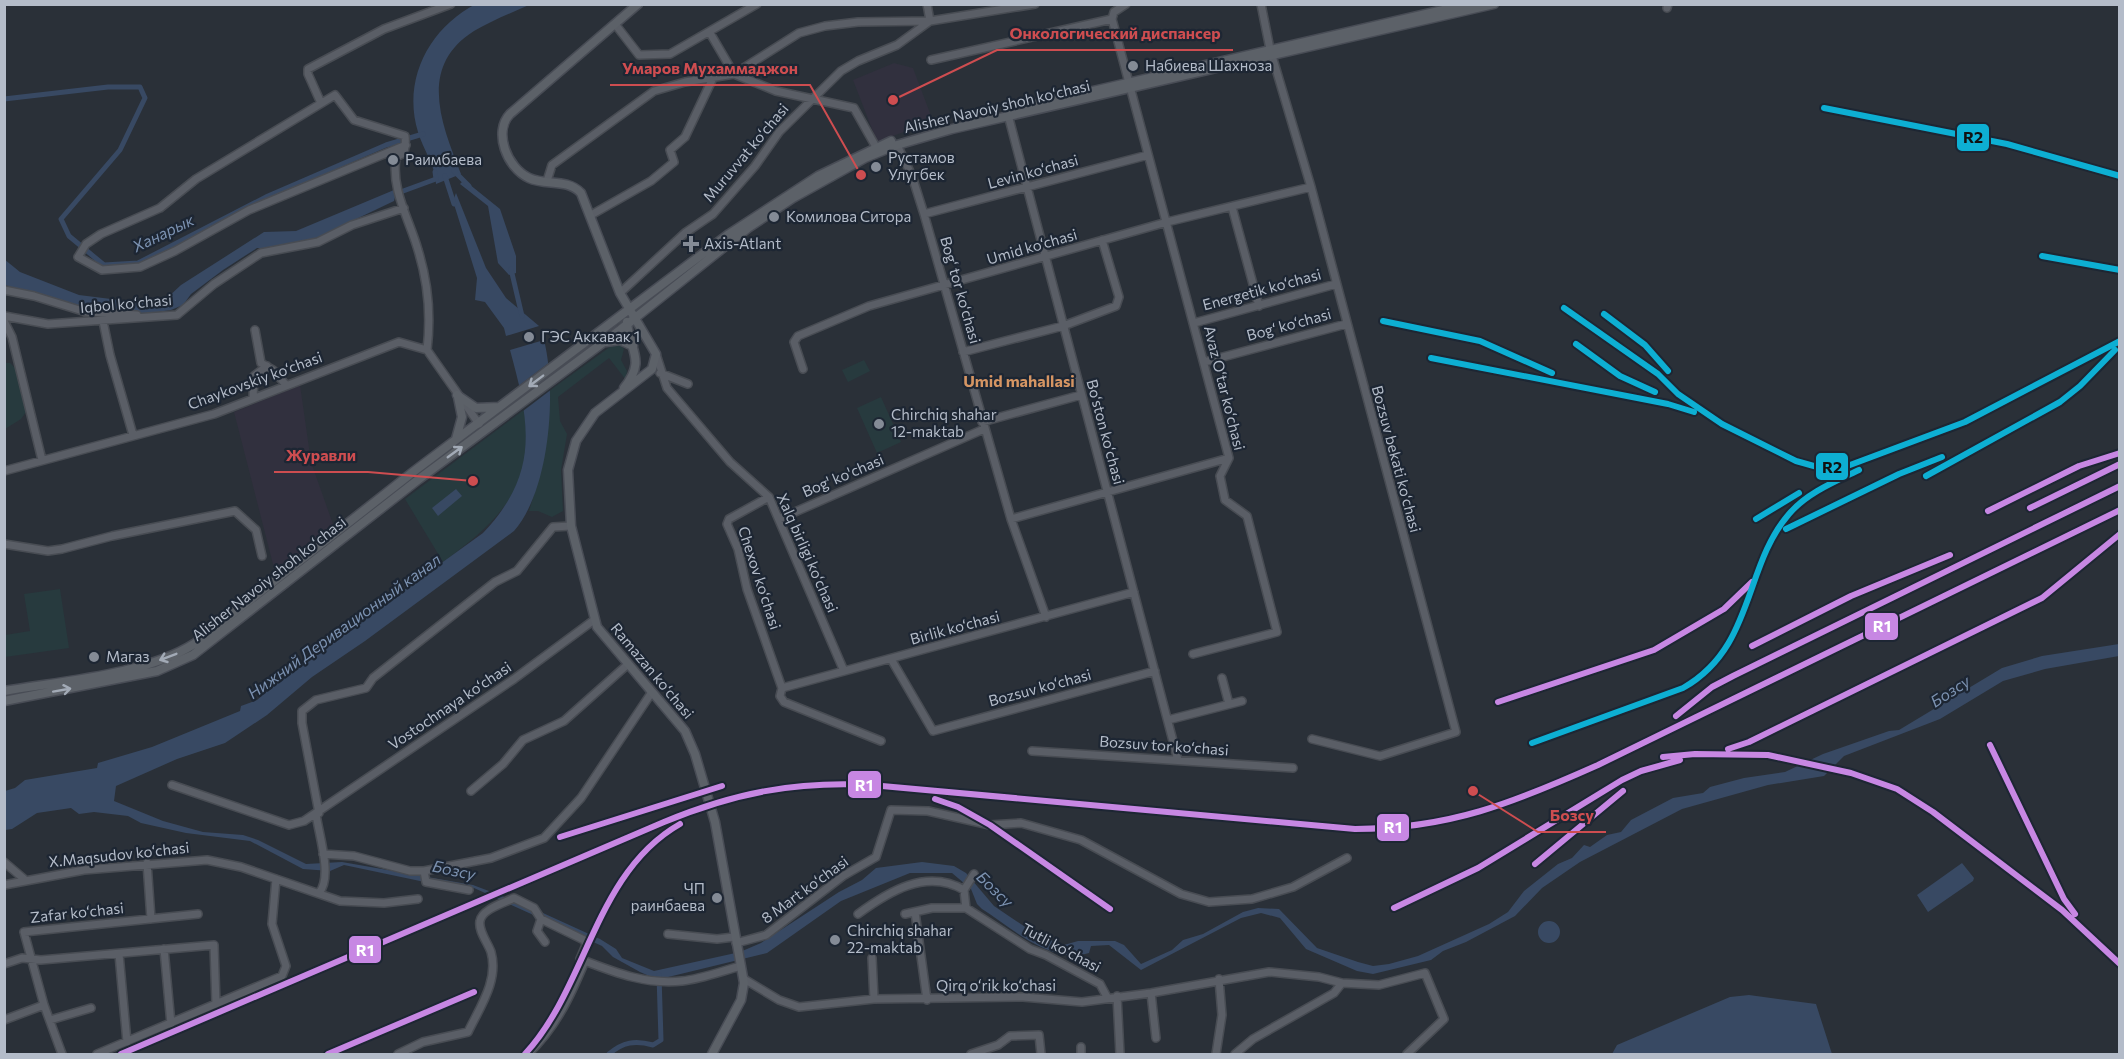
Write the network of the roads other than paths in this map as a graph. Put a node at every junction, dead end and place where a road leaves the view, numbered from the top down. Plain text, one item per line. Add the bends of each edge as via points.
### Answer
1 (451, 4) edge
2 (638, 4) edge
3 (645, 4) edge
4 (757, 4) edge
5 (927, 4) edge
6 (1035, 4) edge
7 (1126, 4) edge
8 (1261, 4) edge
9 (1469, 4) edge
10 (1494, 4) edge
11 (627, 14) junction
12 (1113, 19) junction
13 (930, 21) junction
14 (615, 24) junction
15 (710, 33) junction
16 (1271, 52) junction
17 (932, 60) dead end
18 (734, 74) junction
19 (713, 78) junction
20 (1129, 86) junction
21 (811, 99) junction
22 (321, 103) junction
23 (1007, 114) junction
24 (405, 141) junction
25 (897, 145) junction
26 (876, 147) junction
27 (1148, 155) junction
28 (547, 181) junction
29 (1311, 187) junction
30 (1025, 189) junction
31 (1232, 207) junction
32 (404, 208) junction
33 (924, 214) junction
34 (591, 215) junction
35 (1167, 222) junction
36 (1102, 240) junction
37 (1044, 256) junction
38 (1336, 284) junction
39 (945, 286) junction
40 (4, 290) edge
41 (620, 293) junction
42 (649, 300) junction
43 (1259, 306) junction
44 (5, 318) edge
45 (139, 319) junction
46 (103, 321) junction
47 (627, 321) junction
48 (614, 323) junction
49 (1194, 323) junction
50 (1347, 324) junction
51 (1063, 326) junction
52 (255, 330) dead end
53 (645, 332) junction
54 (603, 343) junction
55 (634, 347) junction
56 (427, 350) junction
57 (963, 352) junction
58 (656, 354) junction
59 (1204, 362) junction
60 (267, 366) junction
61 (652, 369) junction
62 (803, 369) dead end
63 (662, 374) junction
64 (286, 385) junction
65 (668, 388) junction
66 (457, 395) junction
67 (1081, 395) junction
68 (616, 397) junction
69 (253, 398) junction
70 (508, 402) junction
71 (983, 425) junction
72 (481, 428) junction
73 (133, 435) junction
74 (454, 442) junction
75 (1229, 458) junction
76 (42, 460) junction
77 (4, 471) edge
78 (1107, 490) junction
79 (769, 497) junction
80 (779, 519) junction
81 (1011, 519) junction
82 (571, 526) junction
83 (4, 544) edge
84 (262, 556) dead end
85 (1134, 591) junction
86 (1046, 617) junction
87 (594, 620) junction
88 (1193, 654) dead end
89 (891, 659) junction
90 (627, 666) junction
91 (844, 671) junction
92 (1155, 671) junction
93 (1222, 678) dead end
94 (782, 688) junction
95 (4, 691) edge
96 (652, 692) junction
97 (4, 701) edge
98 (1242, 701) dead end
99 (1229, 704) junction
100 (1168, 720) junction
101 (1312, 739) dead end
102 (881, 741) dead end
103 (1032, 751) dead end
104 (1178, 760) junction
105 (1293, 768) dead end
106 (172, 785) dead end
107 (471, 791) dead end
108 (317, 813) junction
109 (324, 856) junction
110 (1347, 858) dead end
111 (4, 862) edge
112 (147, 863) junction
113 (424, 871) junction
114 (974, 874) dead end
115 (24, 879) junction
116 (276, 879) junction
117 (4, 885) edge
118 (469, 890) dead end
119 (964, 890) junction
120 (319, 893) junction
121 (418, 899) dead end
122 (966, 908) junction
123 (915, 912) junction
124 (198, 914) dead end
125 (858, 914) dead end
126 (905, 914) dead end
127 (151, 919) junction
128 (541, 919) junction
129 (668, 934) dead end
130 (735, 940) junction
131 (545, 942) dead end
132 (164, 949) junction
133 (119, 954) junction
134 (30, 958) junction
135 (872, 958) dead end
136 (580, 959) dead end
137 (4, 964) edge
138 (741, 966) junction
139 (744, 979) junction
140 (1219, 979) junction
141 (1342, 983) junction
142 (1151, 993) junction
143 (1117, 996) junction
144 (1107, 997) junction
145 (874, 999) junction
146 (927, 1000) junction
147 (216, 1004) junction
148 (44, 1005) junction
149 (91, 1008) dead end
150 (4, 1020) edge
151 (50, 1020) junction
152 (171, 1024) junction
153 (1156, 1038) dead end
154 (127, 1042) junction
155 (998, 1045) junction
156 (62, 1054) edge
157 (97, 1054) edge
158 (399, 1054) edge
159 (528, 1054) edge
160 (712, 1054) edge
161 (971, 1054) edge
162 (999, 1054) edge
163 (1041, 1054) edge
164 (1120, 1054) edge
165 (1216, 1054) edge
166 (1235, 1054) edge
167 (1407, 1054) edge

1 - 22 street via 384,29 308,69
2 - 11 main road
3 - 11 street
4 - 15 street
5 - 13 street
6 - 13 street
7 - 12 street via 1114,12
8 - 16 street, Bozsuv bekati ko‘chasi
9 - 16 main road, Alisher Navoiy shoh koʻchasi
10 - 16 main road, Alisher Navoiy shoh koʻchasi
11 - 14 main road
12 - 17 street
12 - 20 street, Avaz O‘tar ko‘chasi
13 - 18 street via 858,22 799,33
13 - 21 street, Muruvvat ko‘chasi via 897,45 841,71
14 - 15 street via 639,55 670,54
14 - 28 main road via 504,121 502,137 516,167 530,178
15 - 18 street
16 - 20 main road, Alisher Navoiy shoh koʻchasi
16 - 29 street, Bozsuv bekati ko‘chasi
18 - 19 street
18 - 21 street via 762,87
19 - 28 street via 654,91 552,165
19 - 34 street via 685,137 670,149 674,162 651,181
20 - 23 main road, Alisher Navoiy shoh koʻchasi
20 - 27 street, Avaz O‘tar ko‘chasi
21 - 26 street via 854,108
21 - 41 street, Muruvvat ko‘chasi via 713,214 685,232
22 - 24 street via 335,95 354,120
22 - 24 street via 196,179 160,208 111,228 86,244 79,256 102,270 140,267 249,210
23 - 25 main road, Alisher Navoiy shoh koʻchasi
23 - 26 main road, Alisher Navoiy shoh koʻchasi via 936,127
23 - 30 street, Bo‘ston ko‘chasi
24 - 32 street via 404,153 396,157 394,175
25 - 33 street, Bog‘ tor ko‘chasi
25 - 42 main road, Alisher Navoiy shoh koʻchasi via 865,158 786,203
26 - 42 main road, Alisher Navoiy shoh koʻchasi via 769,206
27 - 30 street, Levin ko‘chasi
27 - 35 street, Avaz O‘tar ko‘chasi
28 - 34 main road via 576,188 584,196
29 - 31 street, Umid ko‘chasi
29 - 38 street, Bozsuv bekati ko‘chasi
30 - 33 street, Levin ko‘chasi
30 - 37 street, Bo‘ston ko‘chasi
31 - 35 street, Umid ko‘chasi
31 - 43 street
32 - 45 street, Iqbol koʻchasi via 352,225 318,242 261,253 177,315
32 - 56 street via 424,270 430,327
33 - 39 street, Bog‘ tor ko‘chasi
34 - 41 main road
35 - 36 street, Umid ko‘chasi
35 - 49 street, Avaz O‘tar ko‘chasi
36 - 37 street, Umid ko‘chasi
36 - 51 street via 1119,302 1101,314
37 - 39 street, Umid ko‘chasi
37 - 51 street, Bo‘ston ko‘chasi
38 - 43 street, Energetik ko‘chasi
38 - 50 street, Bozsuv bekati ko‘chasi
39 - 57 street, Bog‘ tor ko‘chasi
39 - 62 street, Umid ko‘chasi via 869,306 798,336 794,342
40 - 45 street via 87,312 138,315
41 - 42 main road via 632,301
41 - 47 main road
41 - 48 main road via 620,309
42 - 47 main road, Alisher Navoiy shoh koʻchasi
42 - 53 main road
43 - 49 street, Energetik ko‘chasi
44 - 46 street, Iqbol koʻchasi via 48,324
44 - 76 street
45 - 46 street, Iqbol koʻchasi
46 - 73 street
47 - 48 main road, Alisher Navoiy shoh koʻchasi
47 - 48 main road
47 - 53 main road
47 - 54 main road, Alisher Navoiy shoh koʻchasi
47 - 55 main road
48 -> 70 main road, Alisher Navoiy shoh koʻchasi
49 - 59 street, Avaz O‘tar ko‘chasi
50 - 59 street, Bog‘ ko‘chasi
50 - 101 street, Bozsuv bekati ko‘chasi via 1456,732 1380,756
51 - 57 street
51 - 67 street, Bo‘ston ko‘chasi
52 - 60 street via 260,359
53 - 55 main road via 634,328
53 - 58 main road
54 - 55 main road via 620,340
54 - 72 main road, Alisher Navoiy shoh koʻchasi via 517,408
55 - 61 main road
55 - 68 main road via 633,374
56 - 64 street, Chaykovskiy ko‘chasi via 407,343 391,344
56 - 66 street
57 - 71 street, Bog‘ tor ko‘chasi
58 - 61 main road
58 - 63 street, Xalq birligi ko‘chasi
59 - 75 street, Avaz O‘tar ko‘chasi
60 - 64 street
60 - 69 street via 254,376
61 - 63 street
61 - 68 main road, Ramazan ko‘chasi
63 - 65 street, Xalq birligi ko‘chasi
63 - 65 street via 688,384 672,381
64 - 69 street, Chaykovskiy ko‘chasi
65 - 79 street, Xalq birligi ko‘chasi via 730,462
66 - 70 main road via 481,410
66 - 72 street
66 - 74 main road via 462,417
67 - 71 street, Bog' ko'chasi
67 - 78 street, Bo‘ston ko‘chasi
68 - 82 main road, Ramazan ko‘chasi via 589,420 572,451 568,476
69 - 73 street, Chaykovskiy ko‘chasi via 214,414
70 - 72 main road, Alisher Navoiy shoh koʻchasi
71 - 80 street, Bog' ko'chasi
71 - 81 street, Bog‘ tor ko‘chasi
72 - 74 main road, Alisher Navoiy shoh koʻchasi
97 -> 72 main road, Alisher Navoiy shoh koʻchasi via 141,675 183,661
73 - 76 street, Chaykovskiy ko‘chasi
74 -> 95 main road, Alisher Navoiy shoh koʻchasi via 187,648 136,667
75 - 78 street
75 - 88 street, Avaz O‘tar ko‘chasi via 1220,476 1226,500 1247,516 1277,632
76 - 77 street, Chaykovskiy ko‘chasi
78 - 81 street
78 - 85 street, Bo‘ston ko‘chasi
79 - 80 street, Xalq birligi ko‘chasi
79 - 94 street, Chexov ko‘chasi via 729,519 727,525
80 - 91 street, Xalq birligi ko‘chasi
81 - 86 street, Bog‘ tor ko‘chasi
82 - 87 main road, Ramazan ko‘chasi
82 - 108 street via 553,527 517,571 495,582 443,621 366,688 316,700 302,711
83 - 84 street via 48,551 235,511 256,530
85 - 86 street, Birlik ko‘chasi
85 - 92 street, Bo‘ston ko‘chasi
86 - 89 street, Birlik ko‘chasi
87 - 90 main road, Ramazan ko‘chasi
87 - 108 street, Vostochnaya ko‘chasi
89 - 91 street, Birlik ko‘chasi
89 - 92 street, Bozsuv ko‘chasi via 933,731
90 - 96 main road, Ramazan ko‘chasi
90 - 107 street via 564,721 523,740 503,764
91 - 94 street, Birlik ko‘chasi
92 - 100 street, Bo‘ston ko‘chasi
93 - 99 street
94 - 102 street via 780,696 784,702
96 - 113 street via 581,798 550,834 494,857
96 - 130 main road, Ramazan ko‘chasi via 681,725 693,748 715,822
98 - 99 street
99 - 100 street
100 - 104 street, Bo‘ston ko‘chasi
103 - 104 street, Bozsuv tor ko‘chasi
104 - 105 street, Bozsuv tor ko‘chasi
106 - 108 street, Vostochnaya ko‘chasi via 289,825
108 - 109 street
109 - 113 street via 354,856
109 - 120 street via 326,882
110 - 130 street, 8 Mart ko‘chasi via 1293,887 1252,898 1209,902 1181,894 1082,840 1021,823 980,823 928,811 891,810 876,857 843,876 766,935
111 - 115 street
112 - 115 street, X.Maqsudov ko‘chasi
112 - 116 street, X.Maqsudov ko‘chasi via 207,860
112 - 127 street
113 - 118 street via 426,882
114 - 119 street
115 - 117 street, X.Maqsudov ko‘chasi
116 - 120 street, X.Maqsudov ko‘chasi
116 - 147 street via 273,924 286,966 282,976
119 - 122 street
119 - 125 street via 951,883 922,882 888,892
120 - 121 street, X.Maqsudov ko‘chasi via 340,901 384,903
122 - 123 street
122 - 144 street, Tutli ko‘chasi via 1030,949 1100,984
123 - 126 street
123 - 146 street
124 - 127 street, Zafar ko‘chasi
127 - 134 street, Zafar ko‘chasi via 24,932
128 - 131 street via 537,931
128 - 136 street via 584,940
128 - 158 street via 534,909 514,898 486,912 480,921 492,954 491,986 468,1032 423,1042
129 - 130 street, 8 Mart ko‘chasi
130 - 138 main road, Ramazan ko‘chasi
132 - 133 street
132 - 147 street via 214,945
132 - 152 street
133 - 134 street
133 - 154 street
134 - 137 street
134 - 148 street
135 - 145 street
138 - 139 main road, Ramazan ko‘chasi
138 - 159 street via 665,982 620,975 585,961 568,1004
139 - 145 street, Qirq o‘rik ko‘chasi via 799,1007
139 - 160 main road, Ramazan ko‘chasi via 741,1000
140 - 141 street, Qirq o‘rik ko‘chasi via 1269,972
140 - 142 street, Qirq o‘rik ko‘chasi
140 - 165 street via 1222,1015
141 - 166 street via 1335,993 1253,1039
141 - 167 street, Qirq o‘rik ko‘chasi via 1379,985 1425,973 1444,1019
142 - 143 street, Qirq o‘rik ko‘chasi
142 - 153 street
143 - 144 street, Qirq o‘rik ko‘chasi
143 - 164 street
144 - 146 street, Qirq o‘rik ko‘chasi via 1082,1002 1023,997
145 - 146 street, Qirq o‘rik ko‘chasi
147 - 152 street
148 - 150 street
148 - 151 street
149 - 151 street
151 - 156 street
152 - 154 street
154 - 157 street
155 - 161 street
155 - 162 street
155 - 163 street via 1010,1036 1039,1035

